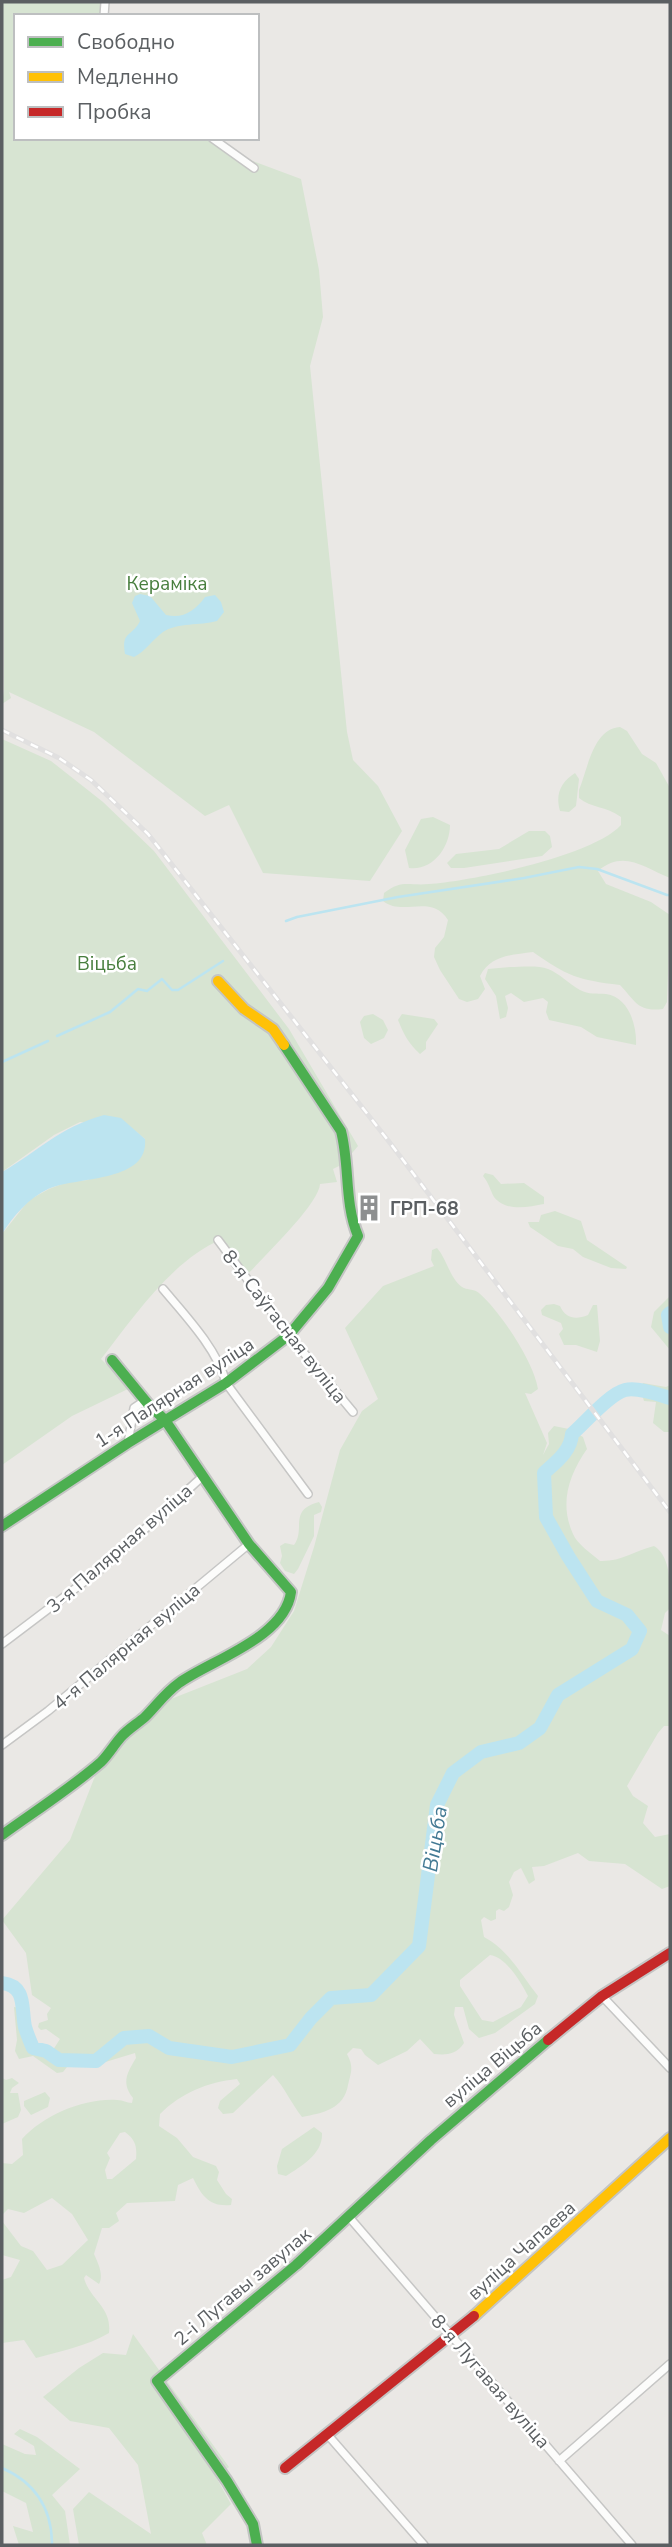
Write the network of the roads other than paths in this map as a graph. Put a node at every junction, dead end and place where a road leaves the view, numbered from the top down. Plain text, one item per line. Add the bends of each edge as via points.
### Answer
1 (215, 140) edge
2 (254, 168) dead end
3 (218, 981) dead end
4 (218, 1240) dead end
5 (163, 1289) dead end
6 (289, 1335) junction
7 (112, 1360) dead end
8 (226, 1383) junction
9 (148, 1404) junction
10 (353, 1412) dead end
11 (165, 1420) junction
12 (128, 1443) junction
13 (203, 1476) junction
14 (308, 1494) dead end
15 (2, 1526) edge
16 (248, 1544) junction
17 (2, 1644) edge
18 (2, 1745) edge
19 (2, 1835) edge
20 (670, 1953) edge
21 (602, 1996) junction
22 (670, 2068) edge
23 (670, 2138) edge
24 (349, 2217) junction
25 (453, 2335) junction
26 (670, 2364) edge
27 (327, 2434) junction
28 (559, 2461) junction
29 (285, 2468) dead end
30 (257, 2545) edge
31 (424, 2545) edge
32 (632, 2545) edge

1 - 2 street
3 - 6 street, 1-я Палярная вуліца via 244,1009 273,1029 331,1114 347,1148 349,1213 358,1236 328,1288
4 - 6 street, 8-я Саўгасная вуліца
5 - 8 street via 190,1321
6 - 8 street, 1-я Палярная вуліца
6 - 10 street, 8-я Саўгасная вуліца
7 - 9 street
8 - 11 street, 1-я Палярная вуліца
8 - 14 street
9 - 11 street
9 - 12 street via 134,1408
11 - 12 street, 1-я Палярная вуліца
11 - 13 street
12 - 15 street, 1-я Палярная вуліца
13 - 16 street
13 - 17 street, 3-я Палярная вуліца via 101,1569
16 - 18 street, 4-я Палярная вуліца
16 - 19 street via 291,1592 273,1625 164,1694 102,1761
20 - 21 street, вуліца Віцьба
21 - 22 street
21 - 24 street, вуліца Віцьба via 500,2079
23 - 25 street, вуліца Чапаева
24 - 25 street, 8-я Лугавая вуліца
24 - 30 street, 2-і Лугавы завулак via 157,2381 227,2481 253,2524
25 - 27 street, вуліца Чапаева
25 - 28 street, 8-я Лугавая вуліца
26 - 28 street
27 - 29 street, вуліца Чапаева
27 - 31 street
28 - 32 street, 8-я Лугавая вуліца

